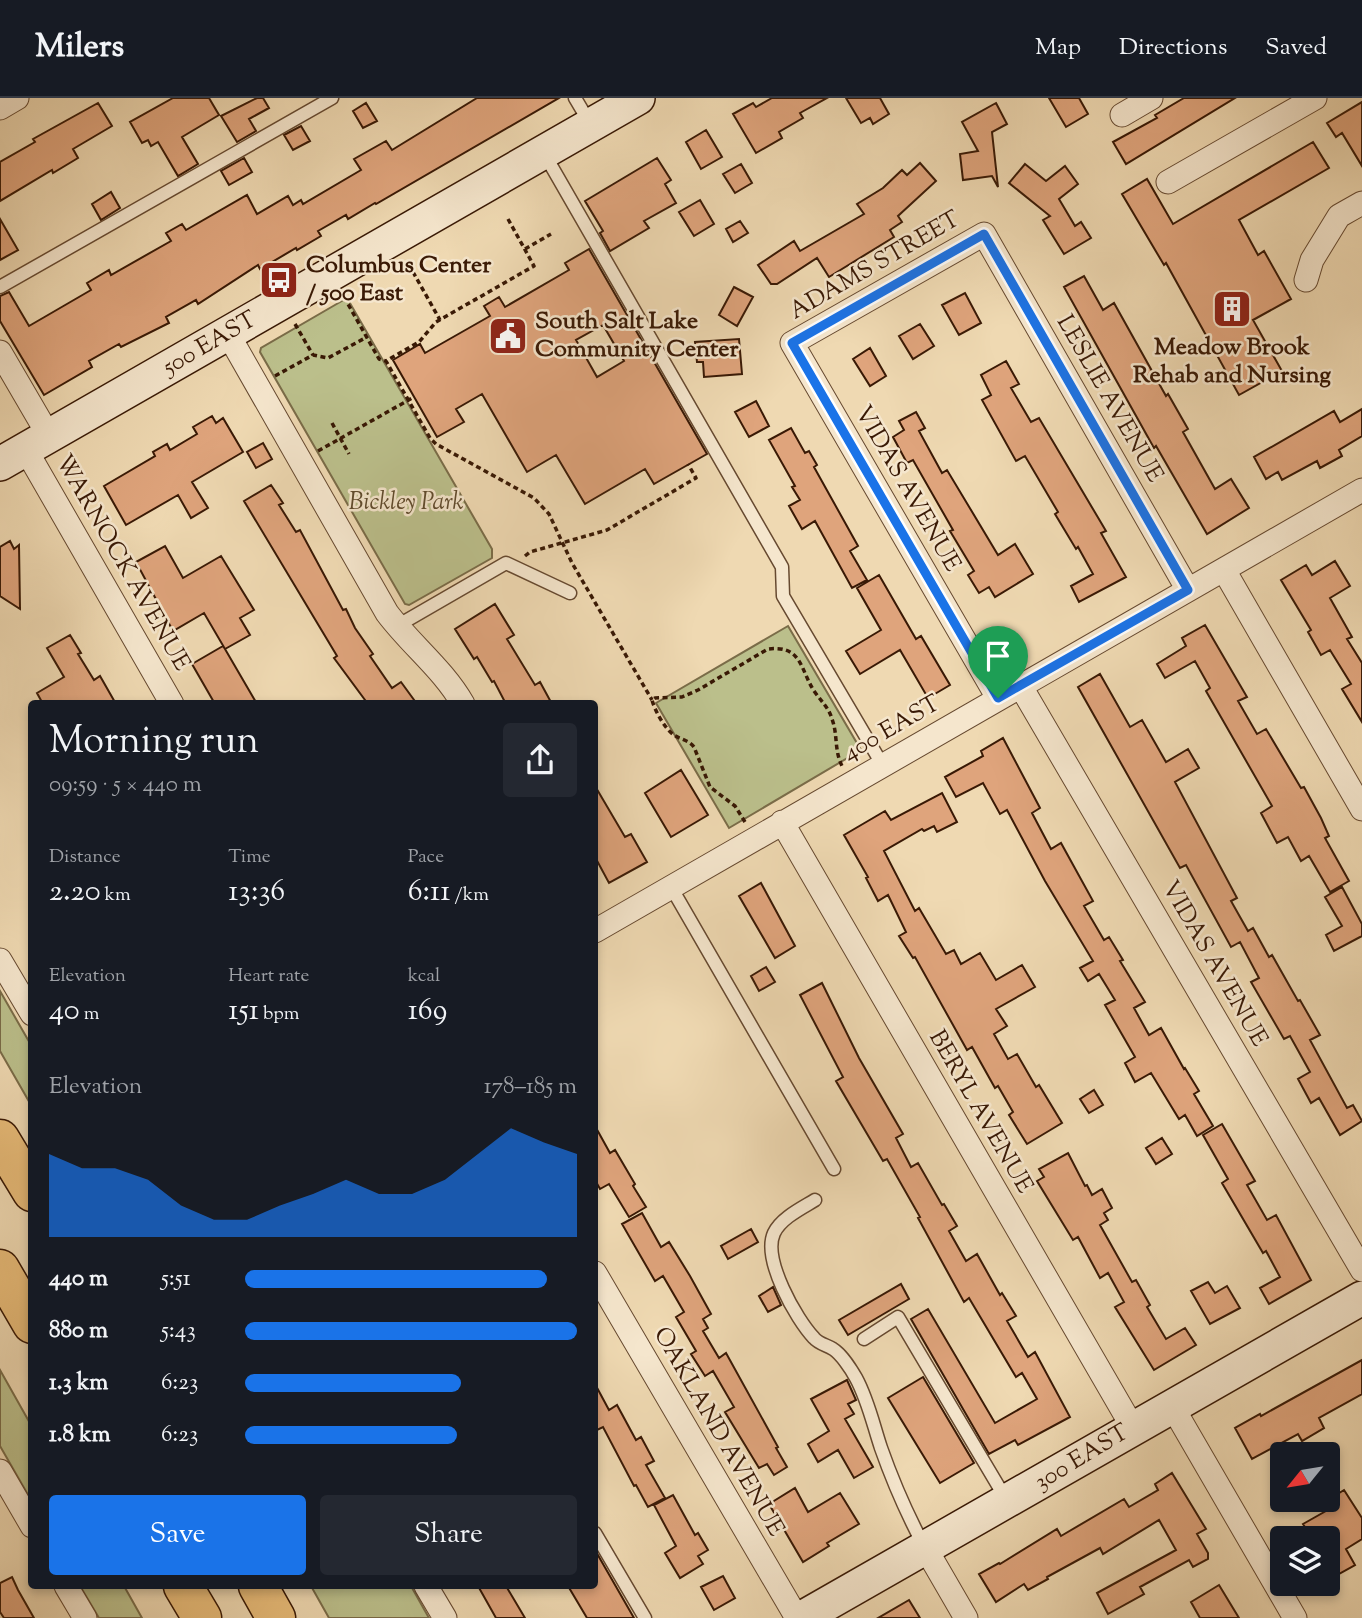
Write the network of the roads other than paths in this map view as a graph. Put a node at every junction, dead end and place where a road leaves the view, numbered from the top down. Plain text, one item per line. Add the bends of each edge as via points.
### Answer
1 (17, 98) edge
2 (332, 98) edge
3 (638, 98) edge
4 (1151, 98) edge
5 (1315, 98) edge
6 (0, 108) edge
7 (583, 111) edge
8 (1122, 115) dead end
9 (544, 152) junction
10 (1168, 182) dead end
11 (1362, 203) edge
12 (984, 234) joint
13 (1306, 280) dead end
14 (0, 287) edge
15 (228, 334) junction
16 (792, 343) joint
17 (0, 352) edge
18 (25, 450) edge
19 (1362, 490) edge
20 (1224, 570) junction
21 (1188, 590) junction
22 (570, 593) dead end
23 (397, 625) junction
24 (1020, 685) junction
25 (998, 698) junction
26 (170, 700) edge
27 (460, 700) edge
28 (883, 764) junction
29 (1362, 809) edge
30 (782, 822) junction
31 (671, 887) junction
32 (598, 929) edge
33 (0, 960) edge
34 (28, 1005) edge
35 (0, 1139) edge
36 (834, 1169) dead end
37 (28, 1185) edge
38 (815, 1200) dead end
39 (0, 1269) edge
40 (1362, 1270) edge
41 (598, 1278) edge
42 (1362, 1298) edge
43 (28, 1317) edge
44 (864, 1339) dead end
45 (1172, 1406) junction
46 (1133, 1428) junction
47 (0, 1471) edge
48 (1008, 1502) junction
49 (28, 1518) edge
50 (598, 1538) edge
51 (926, 1549) junction
52 (68, 1589) edge
53 (185, 1589) edge
54 (260, 1589) edge
55 (428, 1589) edge
56 (85, 1618) edge
57 (202, 1618) edge
58 (276, 1618) edge
59 (445, 1618) edge
60 (645, 1618) edge
61 (799, 1618) edge
62 (966, 1618) edge
63 (1295, 1618) edge

1 - 6 street
2 - 14 lane
3 - 7 street, 500 EAST
4 - 8 street
5 - 10 street
7 - 9 street, 500 EAST
9 - 15 street, 500 EAST
9 - 28 lane via 782,567 783,596
11 - 13 street via 1339,216 1312,260
12 - 16 street, ADAMS STREET
12 - 21 street, LESLIE AVENUE
15 - 18 street, 500 EAST
15 - 23 street
16 - 25 street, VIDAS AVENUE
17 - 18 street, WARNOCK AVENUE
18 - 26 street, WARNOCK AVENUE
19 - 20 street, 400 EAST
20 - 21 street, 400 EAST
20 - 29 street
21 - 24 street, 400 EAST
22 - 23 lane via 506,563
23 - 27 street
24 - 25 street, 400 EAST
24 - 40 street, VIDAS AVENUE
25 - 28 street, 400 EAST
28 - 30 street, 400 EAST
30 - 31 street, 400 EAST
30 - 46 street, BERYL AVENUE
31 - 32 street, 400 EAST
31 - 36 lane
33 - 34 street
35 - 37 highway
38 - 51 lane via 774,1231 775,1272 816,1340 836,1351 854,1376 905,1509
39 - 43 highway
41 - 61 street, OAKLAND AVENUE
42 - 45 street, 300 EAST
44 - 48 lane via 898,1317
45 - 46 street, 300 EAST
45 - 63 street
46 - 48 street, 300 EAST
47 - 49 street
48 - 51 street, 300 EAST
50 - 60 lane
51 - 61 street, 300 EAST
51 - 62 street
52 - 56 street
53 - 57 highway
54 - 58 highway
55 - 59 street

